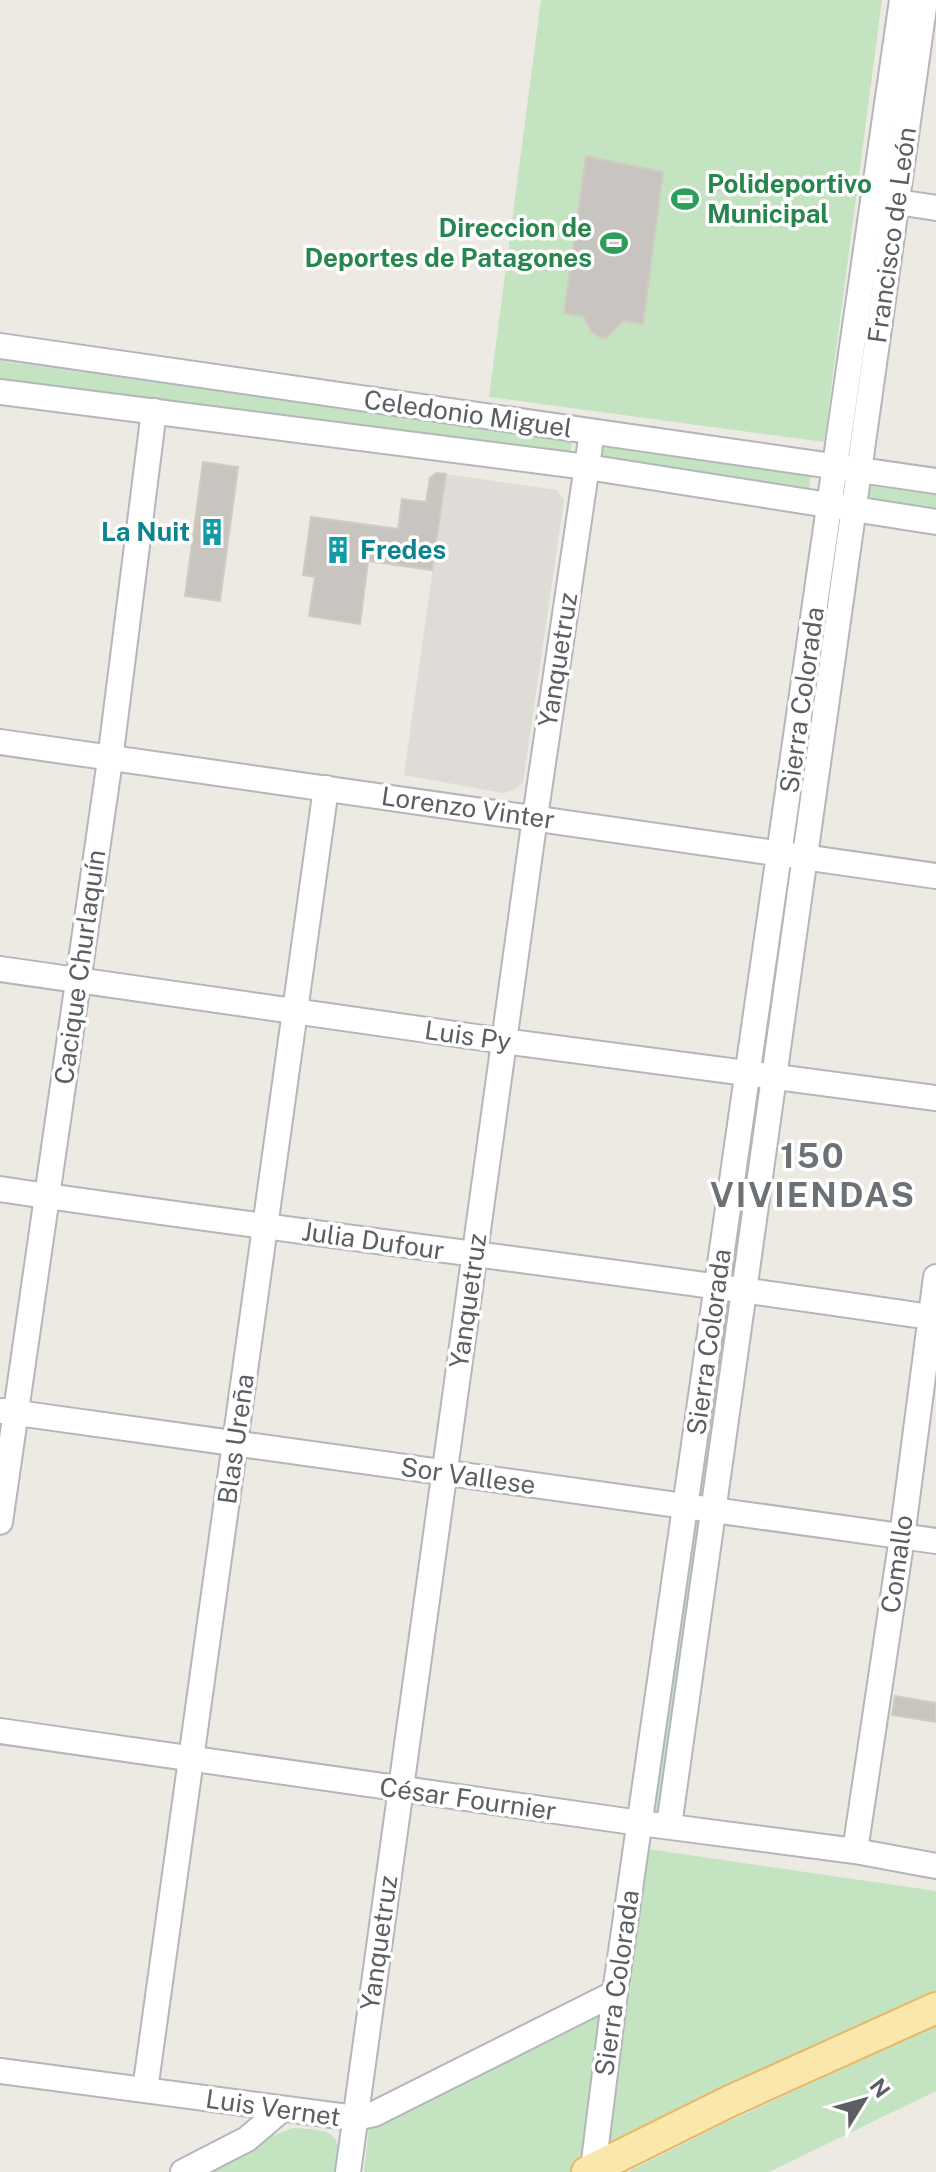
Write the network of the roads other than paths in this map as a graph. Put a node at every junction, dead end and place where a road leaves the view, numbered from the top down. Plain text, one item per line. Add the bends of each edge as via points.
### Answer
1 (902, 0) edge
2 (925, 0) edge
3 (886, 201) junction
4 (936, 208) edge
5 (0, 346) edge
6 (0, 392) edge
7 (154, 411) junction
8 (592, 432) junction
9 (587, 467) junction
10 (847, 469) junction
11 (936, 481) edge
12 (841, 507) junction
13 (936, 522) edge
14 (0, 742) edge
15 (110, 760) junction
16 (326, 788) junction
17 (535, 817) junction
18 (780, 853) junction
19 (804, 857) junction
20 (936, 876) edge
21 (0, 969) edge
22 (78, 981) junction
23 (295, 1011) junction
24 (504, 1041) junction
25 (748, 1072) junction
26 (774, 1076) junction
27 (936, 1098) edge
28 (0, 1189) edge
29 (47, 1196) junction
30 (265, 1226) junction
31 (474, 1255) junction
32 (936, 1277) edge
33 (718, 1285) junction
34 (744, 1289) junction
35 (933, 1317) edge
36 (8, 1412) edge
37 (235, 1443) junction
38 (444, 1473) junction
39 (686, 1506) junction
40 (713, 1510) junction
41 (0, 1522) edge
42 (902, 1537) junction
43 (936, 1541) edge
44 (0, 1731) edge
45 (193, 1758) junction
46 (399, 1789) junction
47 (640, 1823) junction
48 (669, 1826) junction
49 (855, 1851) junction
50 (936, 1866) edge
51 (615, 1993) junction
52 (936, 2008) edge
53 (0, 2071) edge
54 (145, 2090) junction
55 (281, 2110) junction
56 (355, 2118) junction
57 (590, 2170) edge
58 (183, 2172) edge
59 (348, 2172) edge

1 - 3 street, Francisco de León
2 - 3 street, Francisco de León
3 - 4 street
3 - 10 street, Francisco de León
5 - 8 street, Celedonio Miguel
6 - 7 street, Celedonio Miguel
7 - 9 street, Celedonio Miguel
7 - 15 street, Cacique Churlaquín
8 - 9 street, Yanquetruz
8 - 10 street, Celedonio Miguel
9 - 12 street, Celedonio Miguel
9 - 17 street, Yanquetruz
10 - 11 street, Celedonio Miguel
10 - 12 street, Sierra Colorada
12 - 13 street, Celedonio Miguel
12 - 18 street, Sierra Colorada
12 - 19 street, Sierra Colorada
14 - 15 street, Lorenzo Vinter
15 - 16 street, Lorenzo Vinter
15 - 22 street, Cacique Churlaquín
16 - 17 street, Lorenzo Vinter
16 - 23 street, Blas Ureña
17 - 18 street, Lorenzo Vinter
17 - 24 street, Yanquetruz
18 - 19 street, Lorenzo Vinter
18 - 25 street, Sierra Colorada
19 - 20 street, Lorenzo Vinter
19 - 26 street, Sierra Colorada
21 - 22 street, Luis Py
22 - 23 street, Luis Py
22 - 29 street, Cacique Churlaquín
23 - 24 street, Luis Py
23 - 30 street, Blas Ureña
24 - 25 street, Luis Py
24 - 31 street, Yanquetruz
25 - 26 street, Luis Py
25 - 33 street, Sierra Colorada
26 - 27 street, Luis Py
26 - 34 street, Sierra Colorada
28 - 29 street, Julia Dufour
29 - 30 street, Julia Dufour
29 - 36 street, Cacique Churlaquín
30 - 31 street, Julia Dufour
30 - 37 street, Blas Ureña
31 - 33 street, Julia Dufour
31 - 38 street, Yanquetruz
32 - 35 street, Comallo
33 - 34 street, Julia Dufour
33 - 39 street, Sierra Colorada
34 - 35 street, Julia Dufour
34 - 40 street, Sierra Colorada
35 - 42 street, Comallo
36 - 37 street, Sor Vallese
36 - 41 street, Cacique Churlaquín
37 - 38 street, Sor Vallese
37 - 45 street, Blas Ureña
38 - 39 street, Sor Vallese
38 - 46 street, Yanquetruz
39 - 40 street, Sor Vallese
39 - 47 street, Sierra Colorada
40 - 42 street, Sor Vallese
40 - 48 street, Sierra Colorada
42 - 43 street, Sor Vallese
42 - 49 street, Comallo
44 - 45 street, César Fournier
45 - 46 street, César Fournier
45 - 54 street, Blas Ureña
46 - 47 street, César Fournier
46 - 56 street, Yanquetruz
47 - 48 street, César Fournier
47 - 51 street, Sierra Colorada
48 - 49 street, César Fournier
49 - 50 street, César Fournier
51 - 56 street, Luis Vernet via 374,2114
51 - 57 street, Sierra Colorada
52 - 57 main road
53 - 54 street, Luis Vernet
54 - 55 street, Luis Vernet
55 - 56 street, Luis Vernet
55 - 58 street via 247,2139
56 - 59 street, Yanquetruz

